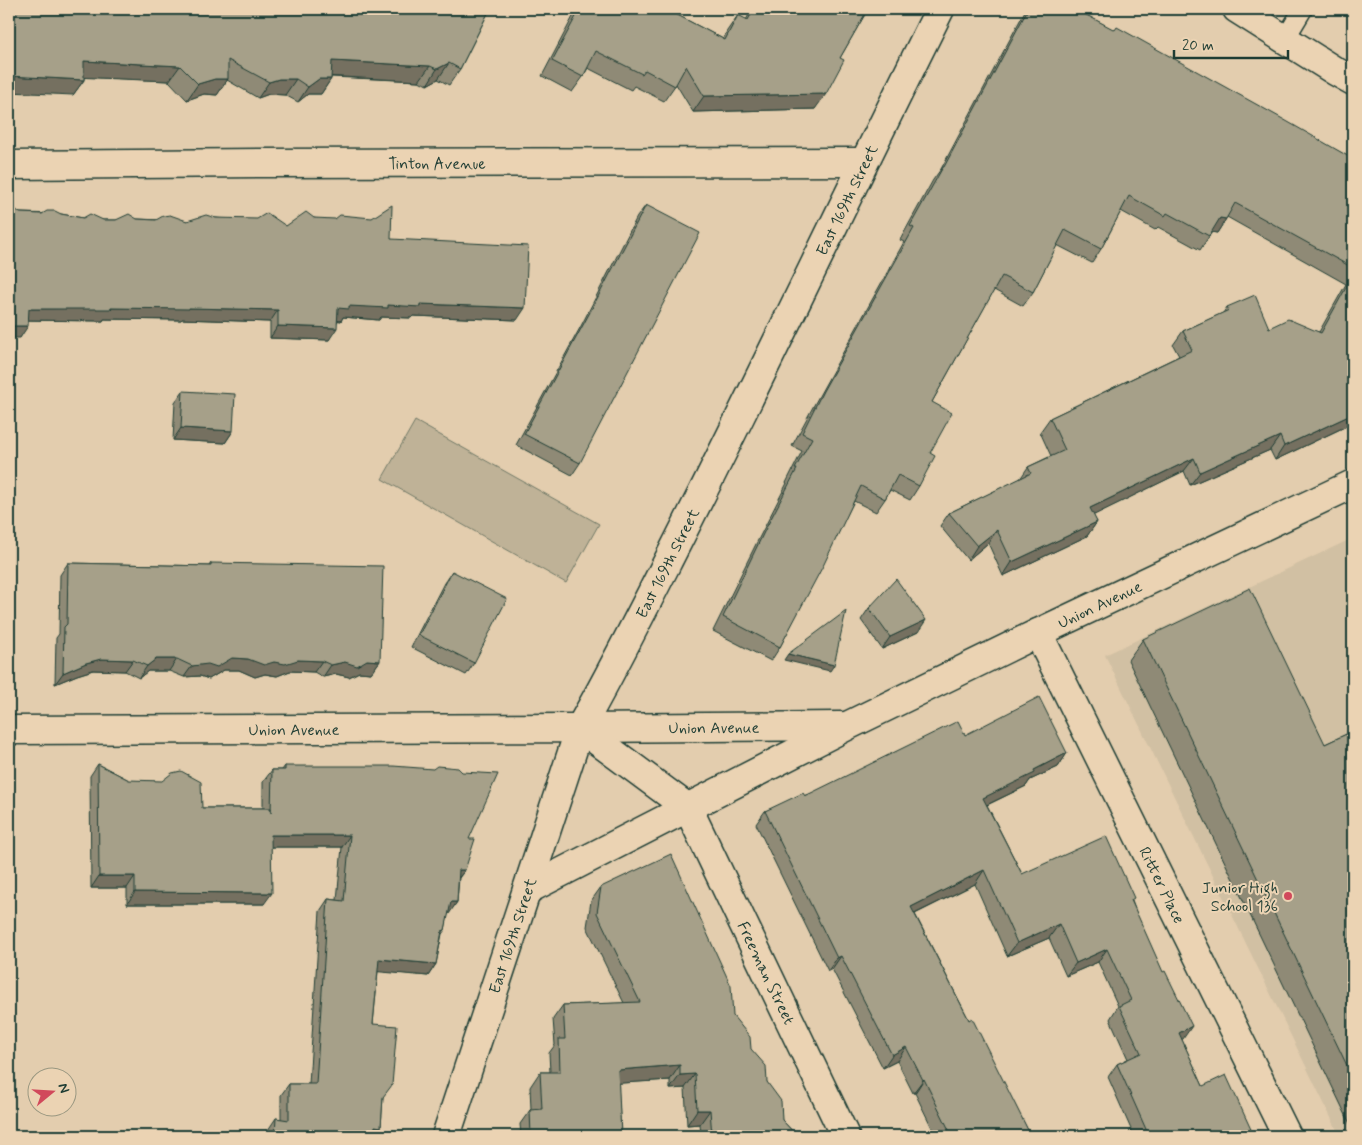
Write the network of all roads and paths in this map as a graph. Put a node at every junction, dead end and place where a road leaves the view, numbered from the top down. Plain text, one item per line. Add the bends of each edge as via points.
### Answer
1 (940, 9) edge
2 (1237, 9) edge
3 (1254, 9) edge
4 (1303, 9) edge
5 (1278, 35) junction
6 (1353, 81) edge
7 (863, 162) junction
8 (9, 165) edge
9 (1353, 484) edge
10 (1038, 633) junction
11 (846, 726) junction
12 (580, 728) junction
13 (9, 730) edge
14 (688, 808) junction
15 (527, 890) junction
16 (446, 1136) edge
17 (845, 1136) edge
18 (1286, 1136) edge

1 - 7 street, East 169th Street
2 - 5 street
3 - 5 street
4 - 5 lane
5 - 6 street
7 - 8 street, Tinton Avenue
7 - 12 street, East 169th Street via 728,443
9 - 10 street, Union Avenue
10 - 11 street, Union Avenue
10 - 18 street, Ritter Place
11 - 12 street, Union Avenue
11 - 14 street, Union Avenue
12 - 13 street, Union Avenue
12 - 14 street
12 - 15 street, East 169th Street
14 - 15 street, Union Avenue
14 - 17 street, Freeman Street
15 - 16 street, East 169th Street

